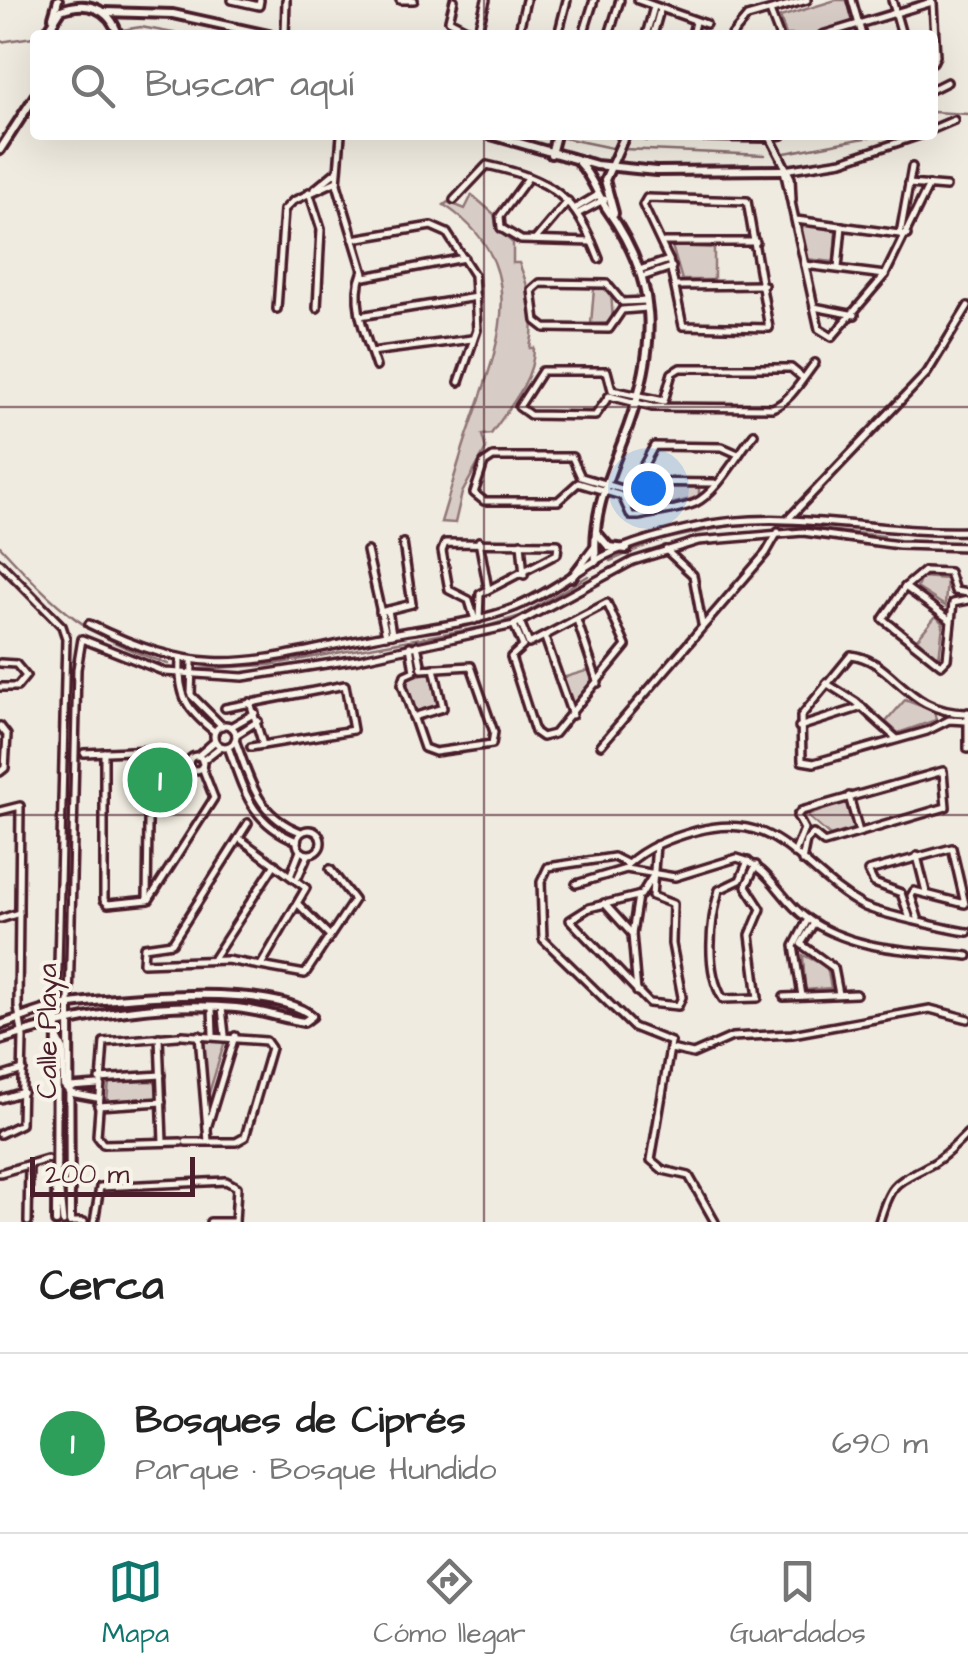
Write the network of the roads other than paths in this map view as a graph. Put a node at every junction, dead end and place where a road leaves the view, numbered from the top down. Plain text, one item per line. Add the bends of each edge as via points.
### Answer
1 (58, 0) edge
2 (232, 0) edge
3 (260, 0) edge
4 (286, 0) edge
5 (400, 0) edge
6 (414, 0) edge
7 (454, 0) edge
8 (486, 0) edge
9 (526, 0) edge
10 (568, 0) edge
11 (594, 0) edge
12 (620, 0) edge
13 (638, 0) edge
14 (807, 0) edge
15 (852, 0) edge
16 (892, 0) edge
17 (932, 1) edge
18 (93, 3) edge
19 (657, 8) junction
20 (770, 11) junction
21 (104, 12) junction
22 (896, 13) junction
23 (53, 18) junction
24 (695, 22) junction
25 (706, 24) dead end
26 (859, 24) junction
27 (47, 30) edge
28 (115, 30) edge
29 (246, 30) edge
30 (285, 30) edge
31 (470, 30) edge
32 (479, 30) edge
33 (519, 30) edge
34 (559, 30) edge
35 (585, 30) edge
36 (611, 30) edge
37 (651, 30) edge
38 (693, 30) edge
39 (737, 30) edge
40 (777, 30) edge
41 (839, 30) edge
42 (861, 30) edge
43 (901, 30) edge
44 (934, 30) edge
45 (947, 82) dead end
46 (938, 86) edge
47 (30, 104) edge
48 (954, 120) dead end
49 (938, 127) edge
50 (340, 140) edge
51 (506, 140) edge
52 (555, 140) edge
53 (623, 140) edge
54 (768, 140) edge
55 (904, 140) edge
56 (0, 150) edge
57 (551, 154) junction
58 (579, 162) junction
59 (610, 167) junction
60 (912, 168) dead end
61 (784, 170) junction
62 (337, 171) junction
63 (528, 178) junction
64 (337, 182) junction
65 (909, 184) junction
66 (929, 185) junction
67 (946, 186) dead end
68 (312, 191) junction
69 (604, 196) junction
70 (454, 200) dead end
71 (569, 200) junction
72 (578, 210) junction
73 (796, 220) junction
74 (842, 226) junction
75 (900, 234) junction
76 (908, 235) junction
77 (353, 240) junction
78 (534, 240) junction
79 (592, 242) junction
80 (663, 242) junction
81 (756, 242) junction
82 (464, 258) junction
83 (599, 259) dead end
84 (671, 263) junction
85 (805, 265) junction
86 (838, 269) junction
87 (643, 272) junction
88 (362, 273) junction
89 (885, 275) junction
90 (764, 285) junction
91 (677, 286) junction
92 (476, 298) junction
93 (649, 304) junction
94 (968, 306) edge
95 (814, 307) junction
96 (318, 308) dead end
97 (277, 309) dead end
98 (855, 315) junction
99 (360, 316) junction
100 (474, 339) junction
101 (371, 352) junction
102 (814, 363) dead end
103 (376, 367) dead end
104 (803, 378) junction
105 (459, 382) dead end
106 (636, 400) junction
107 (665, 404) junction
108 (754, 434) dead end
109 (738, 454) junction
110 (635, 482) junction
111 (714, 483) junction
112 (604, 487) junction
113 (789, 518) junction
114 (595, 528) junction
115 (778, 532) junction
116 (968, 532) edge
117 (478, 541) junction
118 (521, 542) junction
119 (402, 543) dead end
120 (594, 546) junction
121 (968, 546) edge
122 (627, 549) junction
123 (666, 550) junction
124 (367, 551) dead end
125 (596, 561) junction
126 (0, 563) edge
127 (524, 574) junction
128 (603, 576) junction
129 (572, 577) junction
130 (905, 587) junction
131 (488, 589) junction
132 (968, 596) edge
133 (384, 611) junction
134 (576, 618) junction
135 (477, 620) junction
136 (950, 620) junction
137 (89, 624) dead end
138 (517, 624) junction
139 (702, 626) junction
140 (389, 634) junction
141 (545, 638) junction
142 (414, 645) junction
143 (526, 645) junction
144 (180, 660) junction
145 (192, 662) junction
146 (0, 664) edge
147 (434, 668) junction
148 (418, 670) junction
149 (165, 672) junction
150 (179, 674) junction
151 (191, 675) junction
152 (203, 677) junction
153 (826, 683) junction
154 (598, 684) junction
155 (0, 686) edge
156 (190, 689) junction
157 (180, 690) junction
158 (194, 701) junction
159 (250, 702) junction
160 (186, 706) junction
161 (862, 707) junction
162 (225, 708) dead end
163 (255, 712) junction
164 (968, 713) edge
165 (413, 716) junction
166 (572, 716) junction
167 (258, 721) junction
168 (968, 721) edge
169 (0, 726) edge
170 (222, 726) junction
171 (231, 727) junction
172 (798, 727) junction
173 (215, 732) junction
174 (236, 738) junction
175 (896, 739) junction
176 (221, 745) junction
177 (263, 745) junction
178 (601, 745) dead end
179 (251, 747) dead end
180 (968, 749) edge
181 (149, 751) junction
182 (104, 752) junction
183 (84, 754) dead end
184 (188, 764) junction
185 (200, 764) junction
186 (0, 772) edge
187 (848, 796) junction
188 (0, 810) edge
189 (148, 814) junction
190 (248, 823) dead end
191 (302, 832) junction
192 (859, 832) junction
193 (239, 838) junction
194 (60, 840) junction
195 (72, 840) junction
196 (297, 841) junction
197 (656, 845) junction
198 (300, 851) junction
199 (308, 854) junction
200 (794, 854) junction
201 (917, 856) junction
202 (748, 861) junction
203 (802, 861) junction
204 (275, 864) junction
205 (756, 865) junction
206 (627, 866) junction
207 (330, 869) dead end
208 (294, 876) junction
209 (652, 878) junction
210 (576, 884) dead end
211 (926, 892) junction
212 (638, 896) junction
213 (147, 902) junction
214 (604, 903) junction
215 (298, 904) junction
216 (19, 913) junction
217 (909, 916) junction
218 (918, 918) junction
219 (0, 919) edge
220 (811, 921) junction
221 (968, 932) edge
222 (632, 934) junction
223 (329, 935) junction
224 (968, 956) edge
225 (214, 960) junction
226 (261, 966) junction
227 (637, 992) junction
228 (840, 994) junction
229 (856, 994) dead end
230 (219, 995) junction
231 (242, 996) junction
232 (802, 996) junction
233 (784, 997) dead end
234 (68, 1005) junction
235 (57, 1006) junction
236 (218, 1008) junction
237 (241, 1009) junction
238 (69, 1018) junction
239 (19, 1019) junction
240 (968, 1020) edge
241 (57, 1022) junction
242 (0, 1025) edge
243 (22, 1033) junction
244 (199, 1035) junction
245 (213, 1035) junction
246 (225, 1036) junction
247 (235, 1036) junction
248 (159, 1037) junction
249 (58, 1038) junction
250 (0, 1040) edge
251 (671, 1049) junction
252 (23, 1070) junction
253 (161, 1076) junction
254 (0, 1077) edge
255 (98, 1082) junction
256 (70, 1090) junction
257 (23, 1092) junction
258 (201, 1096) junction
259 (215, 1098) junction
260 (0, 1099) edge
261 (98, 1102) junction
262 (162, 1102) junction
263 (206, 1131) junction
264 (0, 1134) edge
265 (968, 1134) edge
266 (163, 1142) junction
267 (208, 1142) junction
268 (47, 1159) dead end
269 (29, 1164) junction
270 (0, 1173) edge
271 (28, 1222) edge
272 (64, 1222) edge
273 (84, 1222) edge
274 (94, 1222) edge
275 (210, 1222) edge
276 (235, 1222) edge
277 (715, 1222) edge
278 (879, 1222) edge

1 - 23 street
2 - 3 street via 259,6
4 - 30 street
5 - 6 street
7 - 31 street via 449,20
8 - 32 street
9 - 33 street
10 - 34 street
11 - 35 street
12 - 36 street
13 - 19 street
14 - 20 street
15 - 26 street
16 - 22 street
17 - 22 street
17 - 44 street
18 - 21 street
18 - 23 street
19 - 24 street
19 - 37 street
20 - 39 street via 748,17
20 - 40 street
21 - 28 street
21 - 29 street via 174,14
22 - 26 street
22 - 43 street
23 - 27 street
24 - 25 street
24 - 38 street
26 - 41 street
26 - 42 street
45 - 46 street
47 - 56 street
48 - 49 street
50 - 62 street
51 - 57 street
52 - 57 street
53 - 59 street
54 - 61 street
55 - 61 street
57 - 58 street
58 - 59 street
58 - 69 street
59 - 61 street
59 - 69 street
60 - 65 street
61 - 73 street
62 - 64 street
62 - 68 street
63 - 70 street via 487,165
63 - 71 street
63 - 78 street via 499,222 514,237
64 - 68 street
64 - 77 street
65 - 66 street
65 - 75 street
66 - 67 street
66 - 76 street
68 - 96 street via 321,229
68 - 97 street via 284,210
69 - 72 street
69 - 87 street
71 - 72 street
71 - 78 street
72 - 79 street
73 - 74 street
73 - 85 street
74 - 75 street
74 - 86 street
75 - 76 street
76 - 89 street
77 - 82 street via 436,226
77 - 88 street
78 - 79 street
79 - 83 street
80 - 81 street
80 - 81 street via 645,198 745,200
80 - 84 street
81 - 90 street
82 - 88 street via 370,278
82 - 92 street via 473,269
84 - 87 street
84 - 91 street
85 - 86 street
85 - 95 street
86 - 89 street
87 - 93 street
88 - 99 street
89 - 98 street
90 - 91 street
90 - 91 street via 770,324 759,330 685,328
92 - 99 street
92 - 100 street
93 - 93 street via 622,302 602,284 540,283 532,290 536,322 545,328 612,328 622,310
93 - 106 street
94 - 113 street via 927,373
95 - 98 street
95 - 98 street via 820,332 832,337
99 - 101 street
100 - 101 street
100 - 105 street
101 - 103 street
102 - 104 street
104 - 107 street via 777,407
104 - 107 street via 790,368 680,368 672,372
106 - 106 street via 610,389 608,371 542,371 519,408 530,415 595,416 610,396
106 - 107 street
106 - 112 street
108 - 109 street
109 - 110 street via 722,447 654,446
109 - 111 street
110 - 111 street
110 - 112 street via 627,490
111 - 112 street via 698,501 630,516 624,498
112 - 112 street via 581,476 572,458 493,457 484,463 474,493 484,500 558,501 575,483
112 - 114 street
113 - 116 street via 913,533
113 - 122 street via 695,527
114 - 120 street
114 - 122 street via 609,547
115 - 121 street
115 - 123 street
115 - 139 street
117 - 118 street
117 - 131 street
117 - 135 street via 448,541 442,551 449,590 469,600
118 - 127 street
118 - 127 street via 559,546
119 - 133 street via 412,604
120 - 125 street
120 - 129 street
122 - 125 street
123 - 128 street
123 - 139 street via 693,576
124 - 133 street
125 - 128 street
125 - 129 street
126 - 194 street, Calle Playa via 64,630
127 - 131 street
128 - 138 street
129 - 135 street
130 - 132 street via 920,573 944,571 952,574 954,591
130 - 136 street
130 - 136 street via 884,612 884,622 937,664 947,658
131 - 135 street via 477,600
132 - 136 street via 954,601
133 - 140 street
134 - 141 street
134 - 154 street
134 - 154 street via 610,604 626,646
135 - 140 street
137 - 144 street
138 - 142 street
138 - 143 street
139 - 178 street
140 - 145 street via 258,662
141 - 143 street
141 - 166 street
142 - 148 street
142 - 152 street via 275,672
143 - 166 street via 510,656 535,732 542,738 554,734
144 - 145 street
144 - 150 street
145 - 151 street
146 - 155 street via 16,664 26,676 17,687
147 - 148 street
147 - 165 street via 443,708
147 - 165 street via 470,666 494,742 431,752 422,746
148 - 165 street via 404,675 402,684
149 - 150 street
149 - 157 street
149 - 195 street, Calle Playa via 82,639
150 - 151 street
150 - 157 street
151 - 152 street
151 - 156 street
152 - 156 street
153 - 161 street
153 - 164 street via 854,654 913,698
153 - 172 street
154 - 166 street
156 - 158 street
157 - 160 street
158 - 160 street
158 - 170 street
159 - 162 street
159 - 163 street
159 - 177 street via 345,686 353,730
160 - 173 street
161 - 172 street
161 - 175 street
163 - 167 street
163 - 171 street
164 - 168 street
167 - 174 street
167 - 177 street
168 - 175 street via 949,720
168 - 180 street
169 - 186 street via 7,735
170 - 171 street
170 - 173 street
171 - 174 street
172 - 175 street via 802,761 809,764
173 - 176 street
174 - 176 street
174 - 191 street via 262,806
176 - 185 street
176 - 196 street via 257,816
177 - 179 street
181 - 182 street
181 - 184 street
181 - 189 street
182 - 183 street
182 - 213 street via 104,900
184 - 185 street
184 - 185 street
184 - 189 street
185 - 213 street via 214,798
187 - 192 street
187 - 192 street via 937,769 944,773 946,807
187 - 200 street via 798,812 804,828
188 - 216 street via 20,806
189 - 213 street
190 - 193 street
191 - 196 street
191 - 199 street via 313,830 322,838 319,850
192 - 203 street via 824,842 810,835
193 - 204 street
193 - 225 street via 172,943 142,951 145,964
194 - 195 street
194 - 235 street, Calle Playa
195 - 234 street, Calle Playa
196 - 198 street
197 - 200 street via 736,823 763,830
197 - 206 street
197 - 209 street
198 - 199 street
198 - 208 street
199 - 208 street
200 - 203 street
201 - 211 street
201 - 211 street via 952,848 966,904
201 - 217 street via 868,874 901,893
202 - 205 street
202 - 205 street via 740,880 720,890 712,922 718,988 726,1000 758,998 750,936 761,909 746,886
202 - 209 street via 727,858
203 - 217 street via 866,908
204 - 208 street
204 - 225 street
205 - 220 street
206 - 209 street
206 - 210 street
206 - 251 street via 614,857 548,867 541,882 543,936 626,1022 667,1039
207 - 223 street via 354,900
208 - 215 street via 306,892
209 - 212 street
209 - 227 street via 652,896 673,904 682,1001 654,1006
211 - 218 street via 911,894
212 - 214 street
212 - 222 street
214 - 222 street
214 - 227 street via 575,913 571,923
215 - 223 street
215 - 226 street
216 - 219 street
216 - 239 street
217 - 218 street
218 - 221 street
220 - 224 street via 860,946
220 - 228 street via 802,946 834,968
220 - 232 street via 794,946
222 - 227 street
223 - 226 street via 305,974
225 - 226 street
228 - 229 street
228 - 232 street
230 - 231 street
230 - 234 street
230 - 236 street
231 - 237 street
231 - 237 street via 305,1010 312,1018 300,1022
232 - 233 street
234 - 235 street
234 - 238 street, Calle Playa
235 - 239 street
235 - 241 street, Calle Playa
236 - 237 street
236 - 238 street
236 - 245 street
236 - 246 street
238 - 241 street
238 - 256 street, Calle Playa
239 - 242 street
239 - 243 street
240 - 251 street via 930,1009 792,1034 732,1036 693,1054
241 - 243 street
241 - 249 street, Calle Playa
243 - 250 street
243 - 252 street
244 - 245 street
244 - 248 street
244 - 258 street
245 - 246 street
246 - 247 street
247 - 259 street
247 - 267 street via 266,1041 270,1057 247,1134 236,1142
248 - 253 street
248 - 255 street via 104,1042
249 - 256 street
249 - 272 street, Calle Playa via 57,1172
251 - 277 street via 651,1160 689,1176
252 - 254 street
252 - 257 street
253 - 255 street
253 - 262 street
255 - 256 street
255 - 261 street
256 - 261 street
256 - 272 street, Calle Playa
257 - 260 street
257 - 264 street via 21,1124
258 - 259 street
258 - 263 street
259 - 263 street
261 - 262 street
261 - 266 street via 101,1143
262 - 266 street
263 - 267 street
265 - 278 street via 934,1163 898,1179
266 - 267 street
268 - 269 street
269 - 270 street
269 - 271 street
272 - 273 street
274 - 276 street via 100,1188 226,1180 237,1187
275 - 276 street

